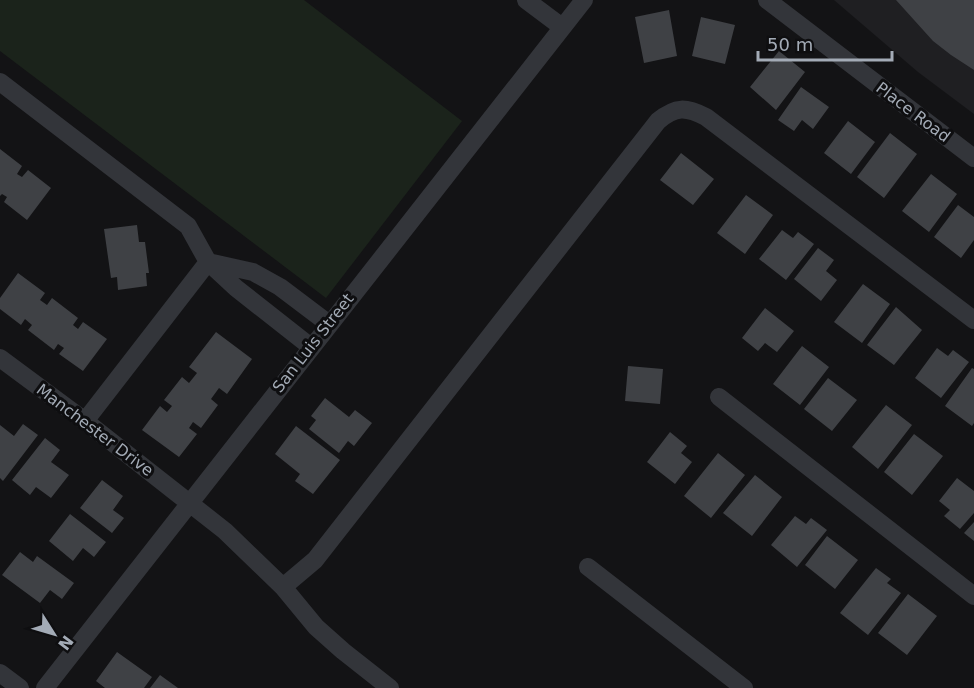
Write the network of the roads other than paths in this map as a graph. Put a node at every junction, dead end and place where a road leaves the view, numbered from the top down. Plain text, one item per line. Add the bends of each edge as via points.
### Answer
1 (526, 0) edge
2 (584, 0) edge
3 (767, 0) edge
4 (562, 27) junction
5 (0, 82) edge
6 (974, 158) edge
7 (208, 262) junction
8 (974, 320) edge
9 (329, 324) junction
10 (311, 346) junction
11 (0, 358) edge
12 (719, 397) dead end
13 (85, 421) junction
14 (189, 502) junction
15 (588, 567) dead end
16 (283, 586) junction
17 (974, 596) edge
18 (0, 673) edge
19 (20, 688) edge
20 (45, 688) edge
21 (390, 688) edge
22 (744, 688) edge

1 - 4 street
2 - 4 street, San Luis Street
3 - 6 street, Place Road
4 - 9 street, San Luis Street
5 - 7 street via 188,226
7 - 9 street via 253,272
7 - 10 street
7 - 13 street
8 - 16 street via 706,117 680,109 669,112 658,121 315,560
9 - 10 street, San Luis Street
10 - 14 street, San Luis Street
11 - 13 street, Manchester Drive
12 - 17 street
13 - 14 street, Manchester Drive
14 - 16 street, Manchester Drive
14 - 20 street, San Luis Street
15 - 22 street
16 - 21 street, Manchester Drive via 316,627
18 - 19 street

